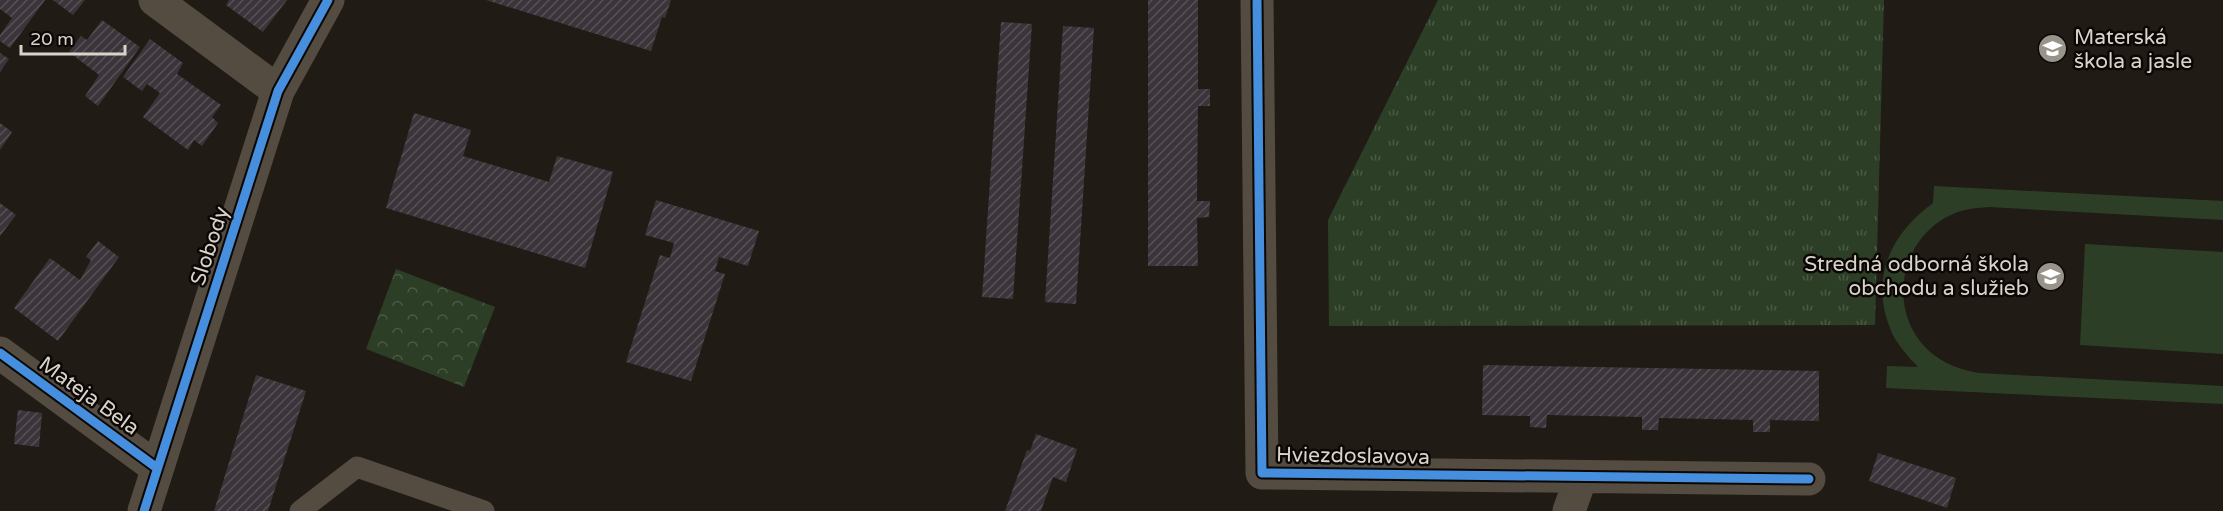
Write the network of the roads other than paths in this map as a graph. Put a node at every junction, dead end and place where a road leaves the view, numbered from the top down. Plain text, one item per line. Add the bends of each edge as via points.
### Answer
1 (155, 0) edge
2 (328, 0) edge
3 (1257, 0) edge
4 (279, 91) junction
5 (0, 353) edge
6 (157, 468) junction
7 (1581, 477) junction
8 (1809, 479) dead end
9 (144, 511) edge
10 (300, 511) edge
11 (484, 511) edge
12 (1569, 511) edge

1 - 4 street
2 - 4 street, Slobody
3 - 7 street, Hviezdoslavova via 1262,474
4 - 6 street, Slobody
5 - 6 street, Mateja Bela
6 - 9 street, Slobody
7 - 8 street, Hviezdoslavova
7 - 12 street
10 - 11 lane via 357,467

